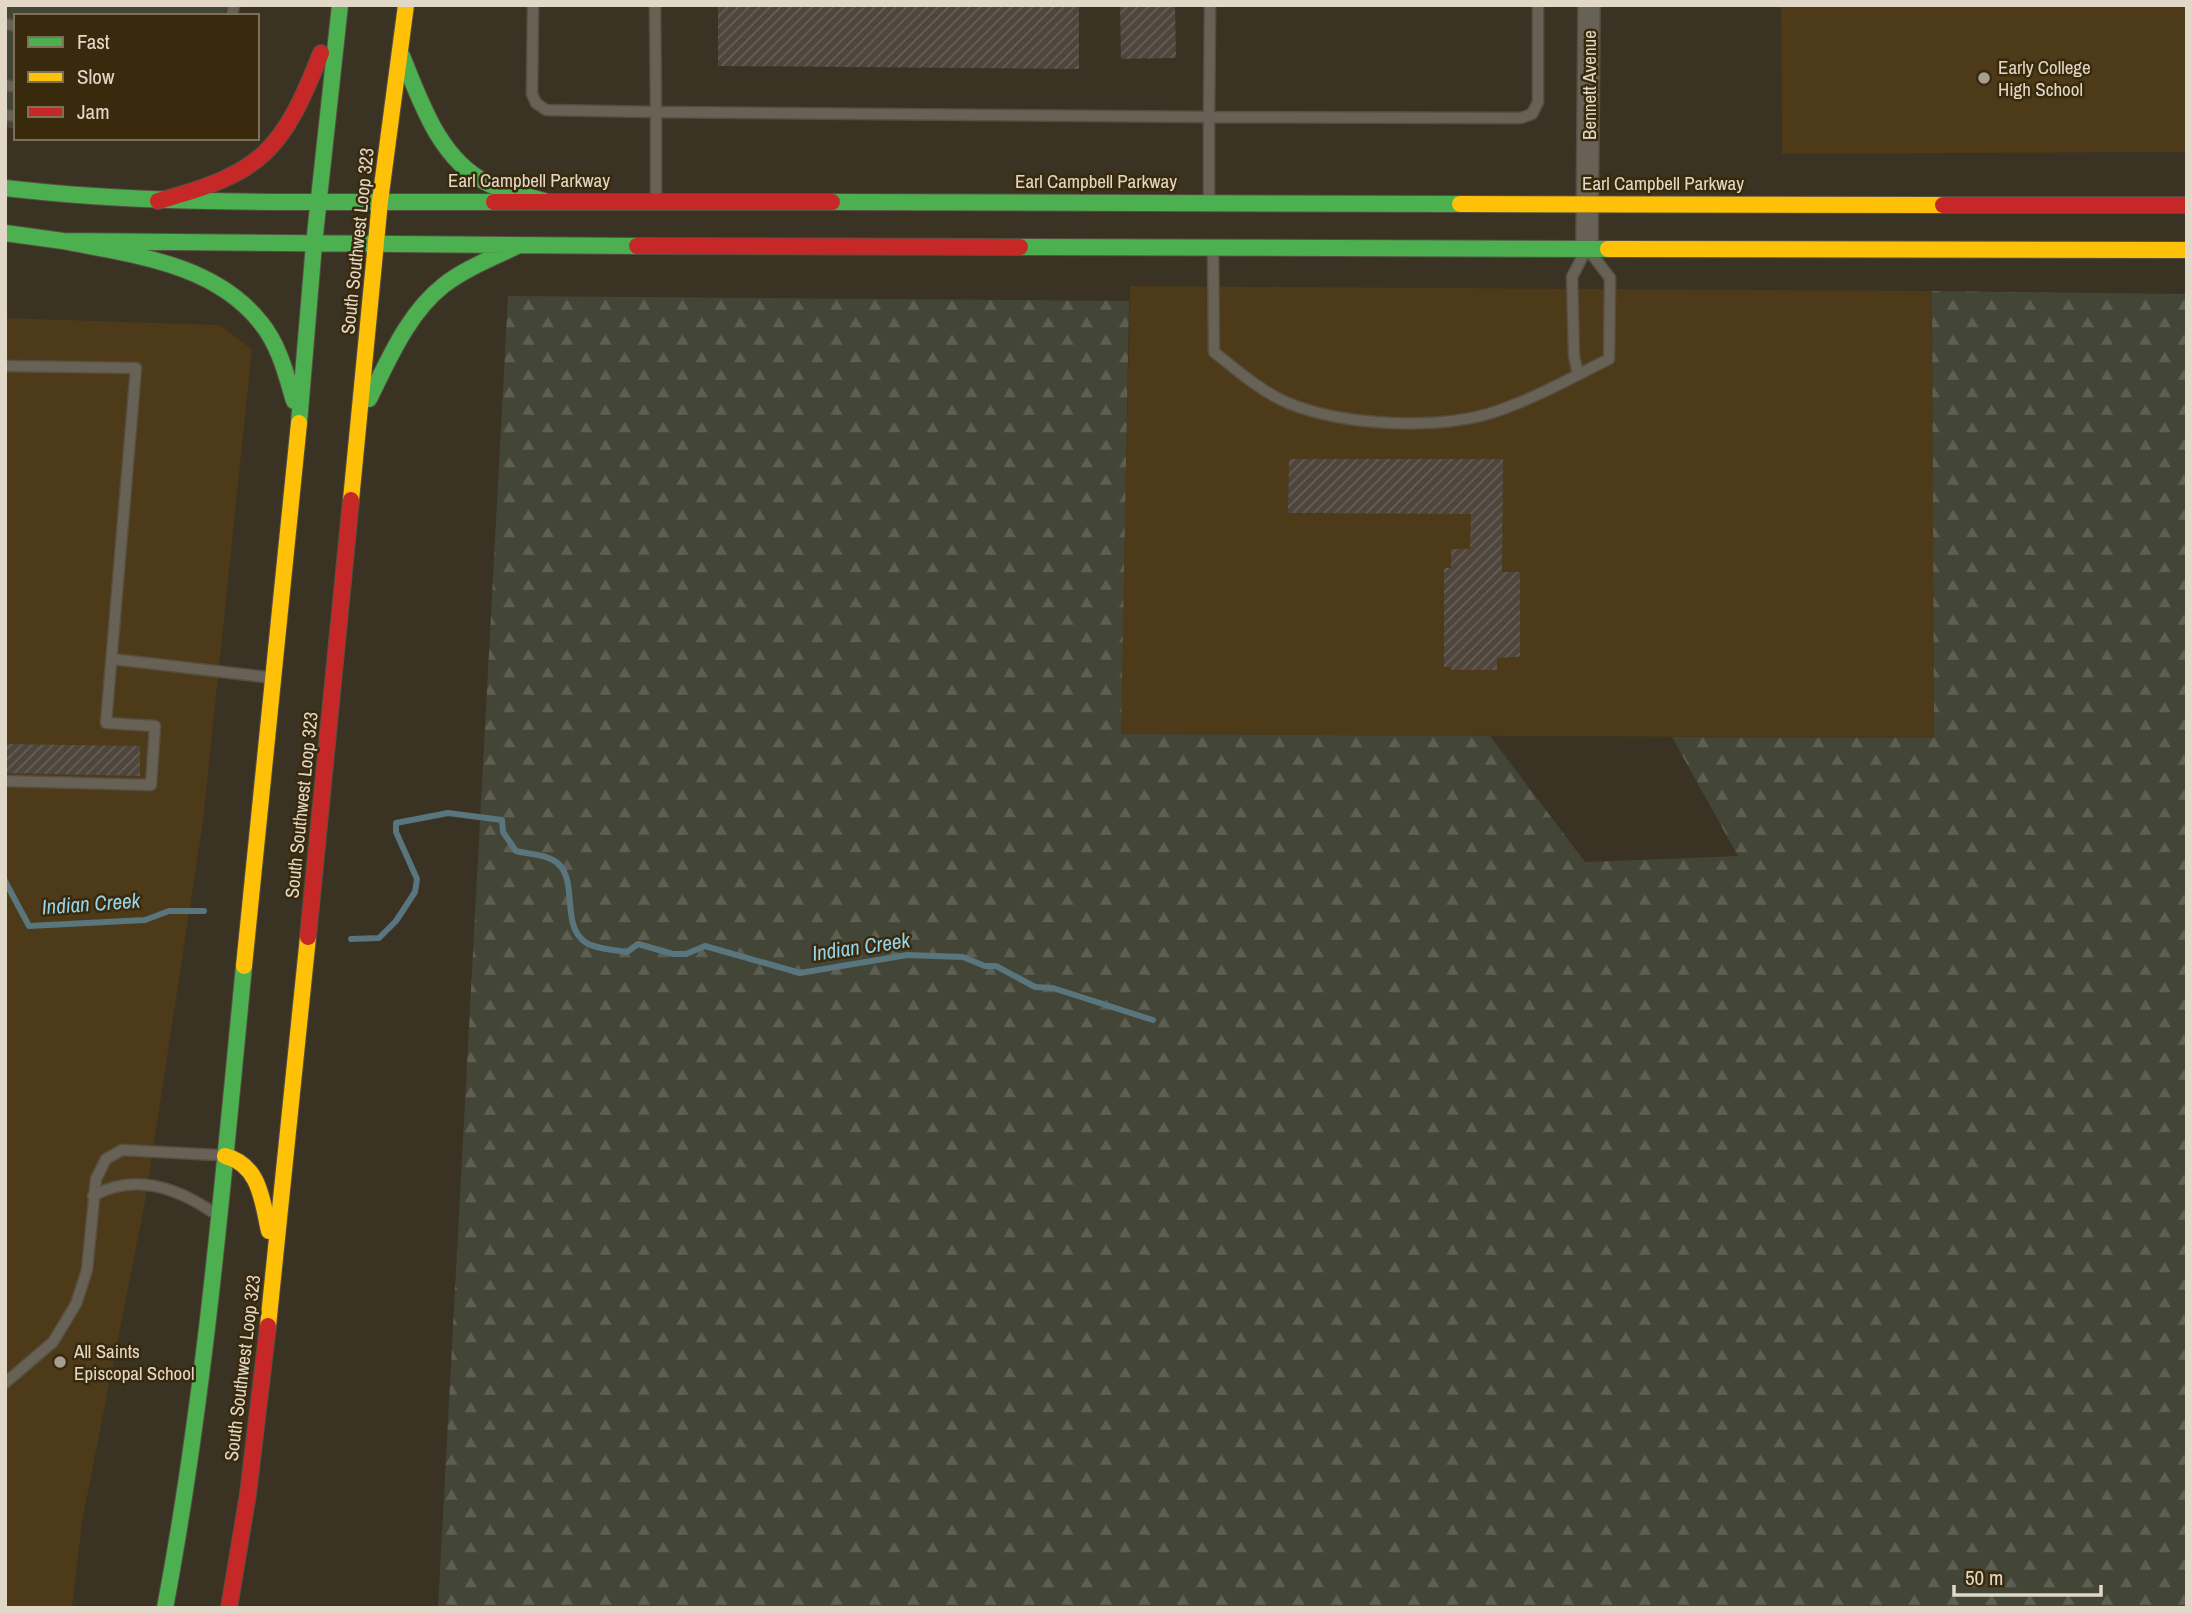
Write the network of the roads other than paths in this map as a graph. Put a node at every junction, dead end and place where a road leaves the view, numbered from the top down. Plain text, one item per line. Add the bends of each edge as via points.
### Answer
1 (340, 5) edge
2 (406, 5) edge
3 (533, 5) edge
4 (655, 5) edge
5 (1210, 5) edge
6 (1538, 5) edge
7 (1589, 5) edge
8 (402, 56) junction
9 (656, 112) junction
10 (1209, 117) junction
11 (5, 188) edge
12 (318, 200) junction
13 (656, 200) junction
14 (158, 201) junction
15 (380, 201) junction
16 (544, 201) junction
17 (1209, 202) junction
18 (1588, 203) junction
19 (2187, 205) edge
20 (5, 233) edge
21 (63, 241) junction
22 (377, 243) junction
23 (314, 244) junction
24 (517, 246) junction
25 (1213, 247) junction
26 (1587, 248) junction
27 (2187, 250) edge
28 (5, 366) edge
29 (1578, 374) junction
30 (360, 417) junction
31 (299, 428) junction
32 (112, 659) junction
33 (273, 678) junction
34 (5, 781) edge
35 (225, 1156) junction
36 (93, 1196) junction
37 (219, 1216) junction
38 (276, 1264) junction
39 (5, 1384) edge
40 (165, 1608) edge
41 (229, 1608) edge

1 - 12 main road, South Southwest Loop 323
1 - 14 main road via 299,110 275,146 228,181
2 - 8 main road, South Southwest Loop 323
3 - 9 lane via 531,94 536,103 546,110
4 - 9 lane
5 - 10 lane
6 - 10 lane via 1538,102 1532,114 1521,118
7 - 18 street, Bennett Avenue
8 - 15 main road, South Southwest Loop 323
8 - 16 main road via 433,127 453,155 482,180
9 - 10 lane
9 - 13 lane
10 - 17 lane
11 - 14 main road, Earl Campbell Parkway
12 - 14 main road, Earl Campbell Parkway
12 - 15 main road, Earl Campbell Parkway
12 - 23 main road, South Southwest Loop 323
13 - 16 main road, Earl Campbell Parkway
13 - 17 main road, Earl Campbell Parkway
15 - 16 main road, Earl Campbell Parkway
15 - 22 main road, South Southwest Loop 323
17 - 18 main road, Earl Campbell Parkway
18 - 19 main road, Earl Campbell Parkway
18 - 26 street, Bennett Avenue
20 - 21 main road
21 - 23 main road
21 - 31 main road via 184,268 237,296 258,318 278,351
22 - 23 main road
22 - 24 main road
22 - 30 main road, South Southwest Loop 323
23 - 31 main road, South Southwest Loop 323
24 - 25 main road
24 - 30 main road via 434,294 412,321
25 - 26 main road
25 - 29 lane via 1214,352 1287,402 1371,421 1441,421 1485,414
26 - 27 main road
26 - 29 lane via 1572,277
26 - 29 lane via 1610,278 1609,359
28 - 32 lane via 136,368
30 - 38 main road, South Southwest Loop 323
31 - 33 main road, South Southwest Loop 323
32 - 33 lane
32 - 34 lane via 106,723 155,726 150,785
33 - 35 main road, South Southwest Loop 323
35 - 36 lane via 122,1150 100,1168
35 - 37 main road, South Southwest Loop 323
35 - 38 main road via 243,1161 254,1174
36 - 37 lane via 123,1184 159,1187 190,1197
36 - 39 lane via 87,1270 76,1304 53,1342
37 - 40 main road, South Southwest Loop 323 via 196,1422
38 - 41 main road, South Southwest Loop 323

